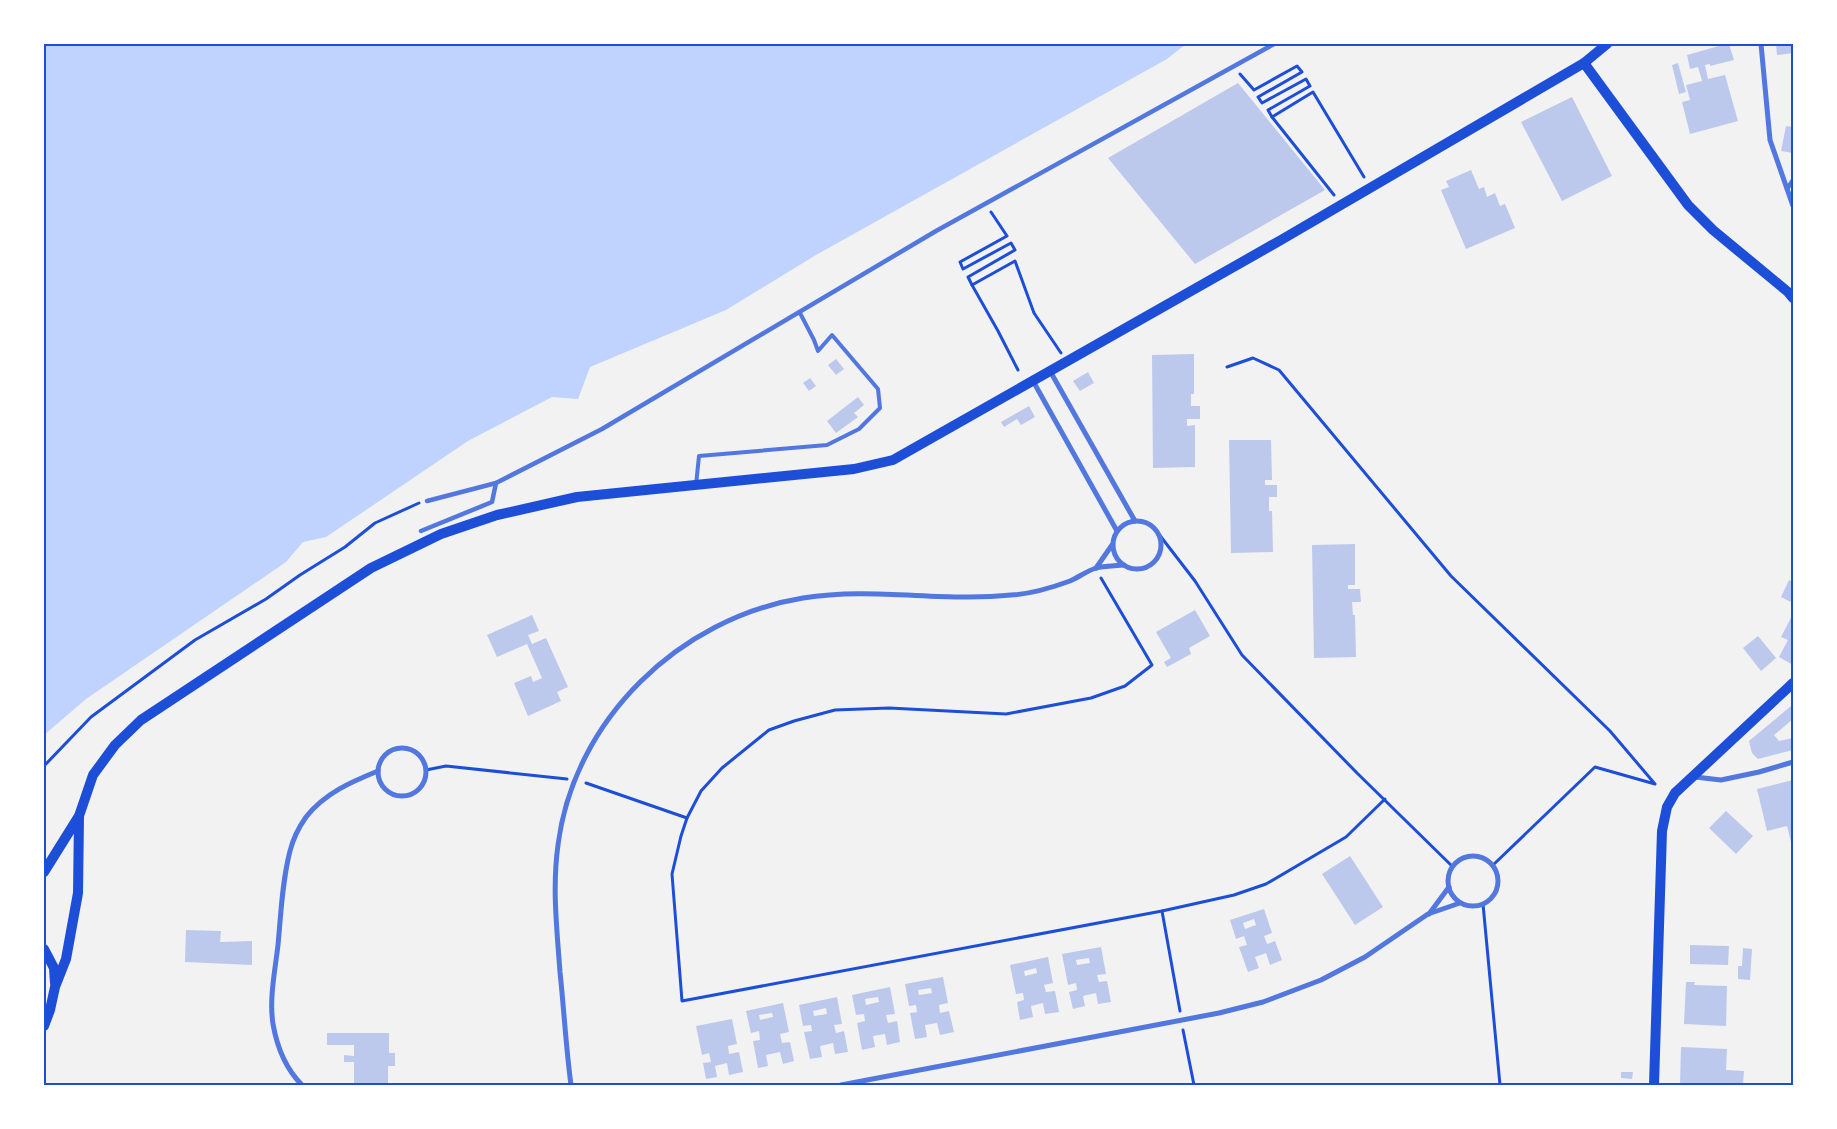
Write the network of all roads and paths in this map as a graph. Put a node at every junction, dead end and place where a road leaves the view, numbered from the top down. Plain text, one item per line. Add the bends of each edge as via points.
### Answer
1 (1274, 44) edge
2 (1607, 44) edge
3 (1761, 44) edge
4 (1584, 63) junction
5 (1232, 66) junction
6 (1272, 117) junction
7 (1793, 180) edge
8 (1371, 188) junction
9 (1787, 189) junction
10 (986, 204) junction
11 (1342, 205) junction
12 (1793, 206) edge
13 (972, 285) junction
14 (1793, 298) edge
15 (800, 313) junction
16 (1067, 361) junction
17 (1228, 367) dead end
18 (1018, 370) dead end
19 (1050, 371) junction
20 (1033, 381) junction
21 (496, 483) junction
22 (696, 485) junction
23 (427, 501) joint
24 (1135, 521) junction
25 (421, 531) dead end
26 (1117, 531) junction
27 (1158, 533) junction
28 (1112, 545) junction
29 (1124, 565) junction
30 (1096, 568) junction
31 (1793, 683) edge
32 (1793, 762) edge
33 (44, 766) edge
34 (426, 770) junction
35 (378, 771) junction
36 (1695, 777) junction
37 (576, 780) junction
38 (1385, 799) junction
39 (79, 816) junction
40 (687, 818) junction
41 (1492, 866) junction
42 (1453, 867) junction
43 (44, 872) edge
44 (1449, 886) junction
45 (1460, 903) junction
46 (1483, 904) junction
47 (1162, 911) junction
48 (1428, 914) junction
49 (44, 949) edge
50 (55, 987) junction
51 (1182, 1020) junction
52 (44, 1026) edge
53 (302, 1085) edge
54 (570, 1085) edge
55 (841, 1085) edge
56 (1194, 1085) edge
57 (1500, 1085) edge
58 (1654, 1085) edge

1 - 5 street
2 - 4 main road
3 - 9 street via 1770,140
4 - 8 main road
4 - 14 main road via 1688,205 1712,230
5 - 6 path via 1254,90 1297,66 1302,72 1258,97 1262,103 1306,79 1310,86 1268,110
5 - 10 street
6 - 8 path via 1313,92
6 - 11 path
7 - 9 street
8 - 11 main road
9 - 12 street
10 - 13 path via 1007,236 960,262 963,269 1011,243 1015,250 968,277
10 - 15 street
11 - 16 main road
13 - 16 path via 1015,261 1034,314
13 - 18 path
15 - 21 street via 602,429
15 - 22 lane via 818,351 832,335 878,389 880,408 859,429 827,445 699,456
16 - 19 main road
17 - 41 path via 1253,358 1279,370 1451,576 1610,731 1655,784 1595,767
19 - 20 main road
19 - 24 street
20 - 22 main road via 904,455 881,464
20 - 26 street
21 - 23 street
21 - 25 street via 492,502
22 - 39 main road via 577,498 497,515 441,534 371,568 141,720 115,745 92,775
23 - 33 path via 375,524 266,599 195,640 92,717
24 - 26 street
24 - 27 street via 1148,524
26 - 28 street
27 - 29 street via 1161,548 1154,562 1139,569
27 - 38 path via 1195,581 1242,655
28 - 29 street via 1118,560
28 - 30 street
29 - 30 street
30 - 37 street via 1070,581 1024,594 985,597 837,594 788,601 738,616 696,638 638,684 607,720
30 - 40 path via 1152,665 1125,686 1091,698 1006,714 889,708 835,710 794,721 769,730 722,768 701,791
31 - 36 main road
32 - 36 street via 1721,780
34 - 35 street via 420,755 398,748 384,756
34 - 35 street via 426,778 418,791 403,796 388,792 382,786
34 - 37 path via 446,766
35 - 53 street via 339,788 321,801 302,823 290,850 272,1010 275,1034 283,1057
36 - 58 main road via 1670,800 1663,823
37 - 40 path
37 - 54 street via 560,830 555,885
38 - 42 path
38 - 47 path via 1346,837 1266,884 1234,895
39 - 43 main road
39 - 50 main road via 78,893 66,959
40 - 47 path via 672,874 682,1001
41 - 42 street via 1475,857 1459,861
41 - 46 street via 1498,886 1490,900
42 - 44 street
44 - 45 street
44 - 48 street
45 - 46 street
45 - 48 street
46 - 57 path
47 - 51 path
48 - 51 street via 1364,957 1314,983 1249,1006
49 - 50 main road via 54,968
50 - 52 main road
51 - 55 street
51 - 56 path

